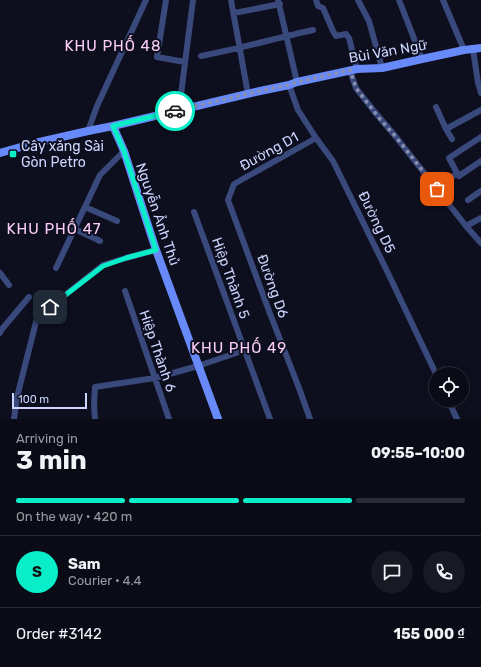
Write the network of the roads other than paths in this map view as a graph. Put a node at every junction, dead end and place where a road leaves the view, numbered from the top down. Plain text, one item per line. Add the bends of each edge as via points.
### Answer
1 (146, 0) edge
2 (166, 0) edge
3 (194, 0) edge
4 (231, 0) edge
5 (316, 0) edge
6 (358, 0) edge
7 (400, 0) edge
8 (443, 0) edge
9 (279, 2) edge
10 (234, 13) junction
11 (313, 30) dead end
12 (287, 36) junction
13 (240, 48) junction
14 (477, 49) edge
15 (464, 50) junction
16 (201, 56) dead end
17 (422, 59) junction
18 (185, 62) junction
19 (382, 68) junction
20 (354, 70) junction
21 (297, 82) junction
22 (289, 85) junction
23 (481, 93) edge
24 (248, 94) junction
25 (436, 107) dead end
26 (179, 110) junction
27 (481, 110) edge
28 (113, 126) junction
29 (446, 129) junction
30 (88, 131) junction
31 (481, 137) edge
32 (316, 138) junction
33 (452, 139) dead end
34 (124, 151) junction
35 (0, 153) edge
36 (481, 161) edge
37 (457, 173) junction
38 (234, 184) joint
39 (437, 189) junction
40 (481, 191) edge
41 (468, 200) dead end
42 (85, 207) junction
43 (194, 212) dead end
44 (481, 218) edge
45 (117, 221) dead end
46 (466, 226) junction
47 (75, 229) junction
48 (100, 241) dead end
49 (480, 241) edge
50 (156, 250) junction
51 (56, 268) dead end
52 (0, 273) edge
53 (9, 285) dead end
54 (125, 291) dead end
55 (29, 297) dead end
56 (0, 333) edge
57 (245, 350) junction
58 (198, 366) junction
59 (433, 367) edge
60 (155, 378) junction
61 (451, 407) edge
62 (14, 419) edge
63 (95, 419) edge
64 (169, 419) edge
65 (218, 419) edge
66 (270, 419) edge
67 (310, 419) edge
68 (457, 419) edge

1 - 30 street
2 - 18 street via 157,57
3 - 18 street
4 - 10 street
5 - 20 street via 318,6 323,8 332,32 336,36 346,34 349,38
6 - 19 street via 369,21
7 - 17 street
8 - 15 street
9 - 10 street
9 - 12 street
10 - 13 street
11 - 12 street
12 - 13 street
12 - 21 street
13 - 16 street
13 - 24 street
14 - 15 main road, Bùi Văn Ngữ
14 - 23 street via 478,83
15 - 17 main road, Bùi Văn Ngữ
17 - 19 main road, Bùi Văn Ngữ
18 - 26 street
19 - 20 main road, Bùi Văn Ngữ
20 - 21 main road, Bùi Văn Ngữ
20 - 39 street via 356,88
21 - 22 main road, Bùi Văn Ngữ
22 - 24 main road, Bùi Văn Ngữ
22 - 32 street, Đường D5 via 298,110
24 - 26 main road, Bùi Văn Ngữ
25 - 29 street
26 - 28 main road, Bùi Văn Ngữ
27 - 29 street
28 - 30 main road
28 - 34 main road, Nguyễn Ảnh Thủ
29 - 33 street
30 - 35 main road
31 - 37 street via 448,158
32 - 38 street, Đường D1
32 - 59 street, Đường D5 via 333,161
34 - 42 street via 100,174
34 - 50 main road, Nguyễn Ảnh Thủ
36 - 37 street via 459,176
37 - 39 street
38 - 67 street, Đường D6 via 228,200
39 - 46 street
40 - 41 street
42 - 45 street
42 - 47 street
43 - 57 street, Hiệp Thành 5
44 - 46 street
46 - 49 street
47 - 48 street
47 - 51 street
50 - 58 main road, Nguyễn Ảnh Thủ
50 - 62 street via 103,266 45,311 36,322
52 - 53 street
54 - 60 street, Hiệp Thành 6
55 - 56 street
57 - 58 street
57 - 66 street, Hiệp Thành 5
58 - 60 street
58 - 65 main road, Nguyễn Ảnh Thủ
60 - 63 street via 95,387
60 - 64 street, Hiệp Thành 6
61 - 68 street

